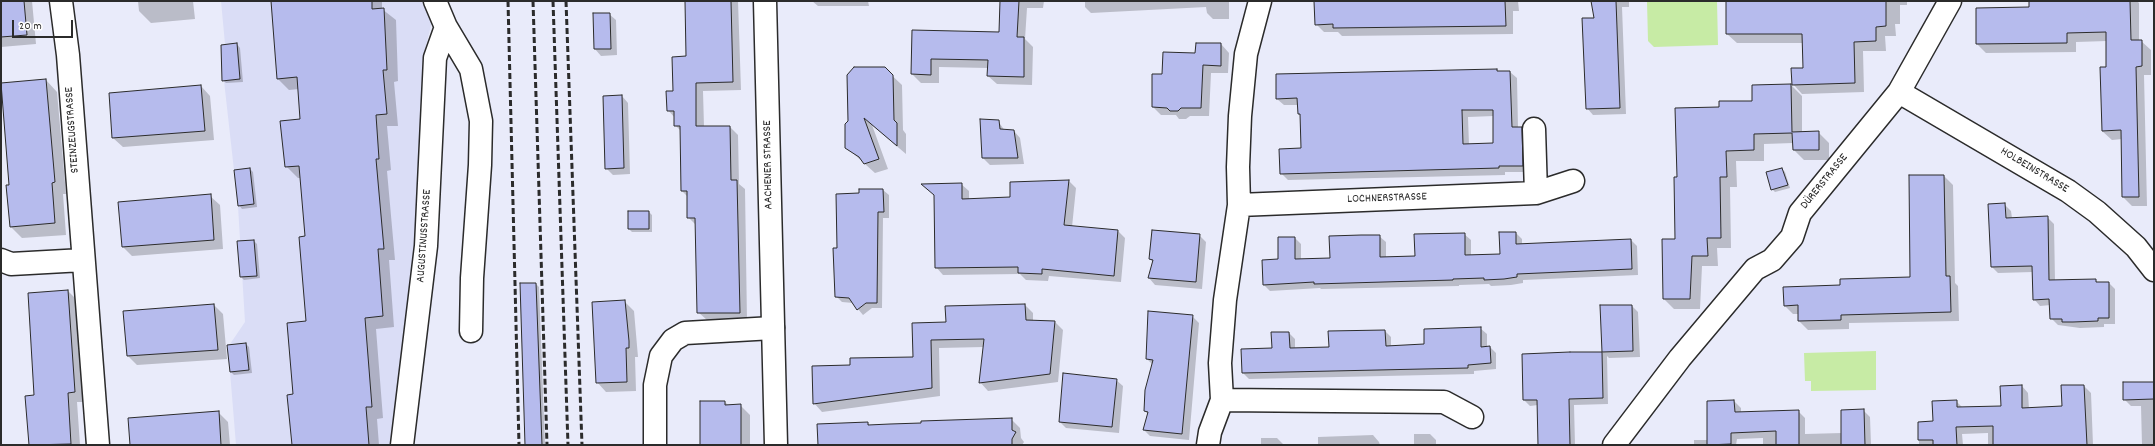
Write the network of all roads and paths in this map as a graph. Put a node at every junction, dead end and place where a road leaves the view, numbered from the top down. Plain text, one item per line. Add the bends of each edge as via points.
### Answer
1 (61, 1) edge
2 (435, 1) edge
3 (765, 1) edge
4 (1260, 1) edge
5 (1950, 1) edge
6 (446, 27) junction
7 (1899, 92) junction
8 (1534, 129) dead end
9 (1573, 181) dead end
10 (1536, 194) junction
11 (1239, 205) junction
12 (1, 260) edge
13 (83, 260) junction
14 (2154, 270) edge
15 (773, 328) junction
16 (471, 331) dead end
17 (1222, 400) junction
18 (1472, 417) dead end
19 (98, 445) edge
20 (402, 445) edge
21 (655, 445) edge
22 (776, 445) edge
23 (1208, 445) edge
24 (1614, 445) edge

1 - 13 street, STEINZEUGSTRASSE via 68,55
2 - 6 street
3 - 15 street, AACHENER STRASSE
4 - 11 street via 1251,30 1244,77 1238,167
5 - 7 street, DÜRERSTRASSE
6 - 16 street via 471,69 481,122
6 - 20 street, AUGUSTINUSSTRASSE via 435,58 426,246
7 - 14 street, HOLBEINSTRASSE via 2079,199 2136,247
7 - 24 street, DÜRERSTRASSE via 1800,213 1792,236 1772,260 1755,269 1680,358
8 - 10 street
9 - 10 street, LOCHNERSTRASSE
10 - 11 street, LOCHNERSTRASSE
11 - 17 street via 1224,308 1220,364
12 - 13 street via 11,264
13 - 19 street, STEINZEUGSTRASSE
15 - 21 street via 685,333 673,340 661,356 655,385
15 - 22 street, AACHENER STRASSE
17 - 18 street via 1444,402
17 - 23 street

